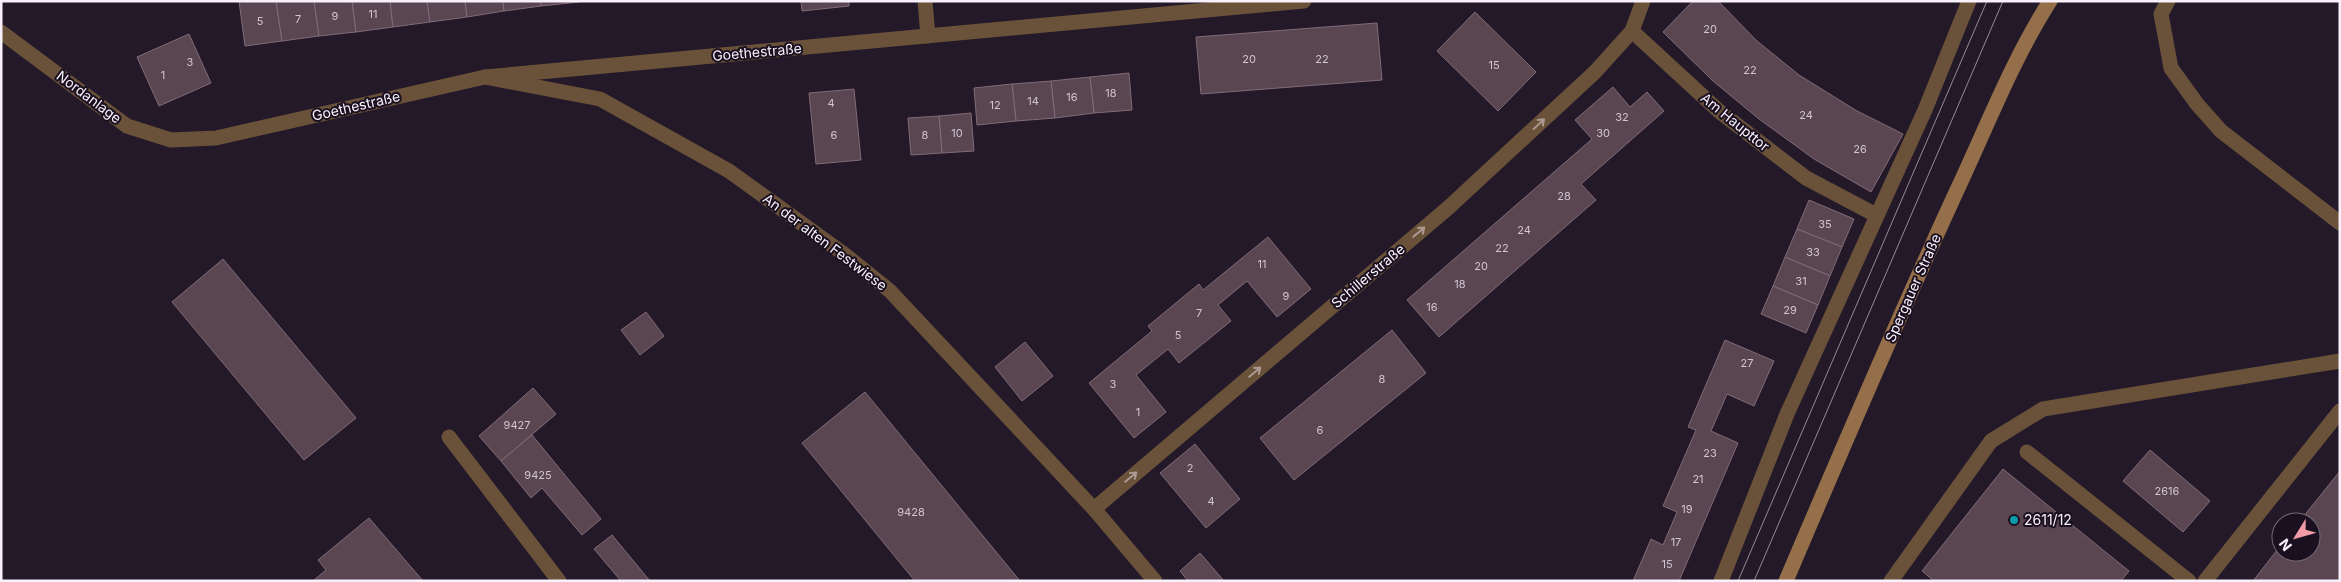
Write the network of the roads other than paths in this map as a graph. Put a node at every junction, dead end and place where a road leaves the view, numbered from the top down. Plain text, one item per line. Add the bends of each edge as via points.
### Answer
1 (925, 1) edge
2 (1304, 1) edge
3 (1643, 1) edge
4 (1969, 1) edge
5 (2050, 1) edge
6 (2168, 1) edge
7 (1632, 31) junction
8 (1, 32) edge
9 (928, 36) junction
10 (485, 77) junction
11 (216, 138) joint
12 (1876, 215) junction
13 (2340, 223) edge
14 (2340, 361) edge
15 (2340, 411) edge
16 (449, 437) dead end
17 (2026, 452) dead end
18 (1094, 509) junction
19 (559, 581) edge
20 (1155, 581) edge
21 (1721, 581) edge
22 (1786, 581) edge
23 (1891, 581) edge
24 (2189, 581) edge
25 (2205, 581) edge

1 - 9 street
2 - 9 street, Goethestraße
3 - 7 street
4 - 12 street via 1925,110
5 - 22 main road, Spergauer Straße via 1991,117 1916,279
6 - 13 street via 2161,14 2171,68 2197,104 2221,131
7 - 12 street, Am Haupttor via 1720,112 1806,178
18 -> 7 street, Schillerstraße via 1448,208 1595,72
8 - 11 street, Nordanlage via 127,126 170,140
9 - 10 street, Goethestraße
10 - 11 street, Goethestraße
10 - 18 street, An der alten Festwiese via 600,99 729,171 890,291
12 - 21 street via 1787,414
14 - 23 street via 2043,409 1991,441
15 - 25 street
16 - 19 street
17 - 24 street
18 - 20 street, An der alten Festwiese

